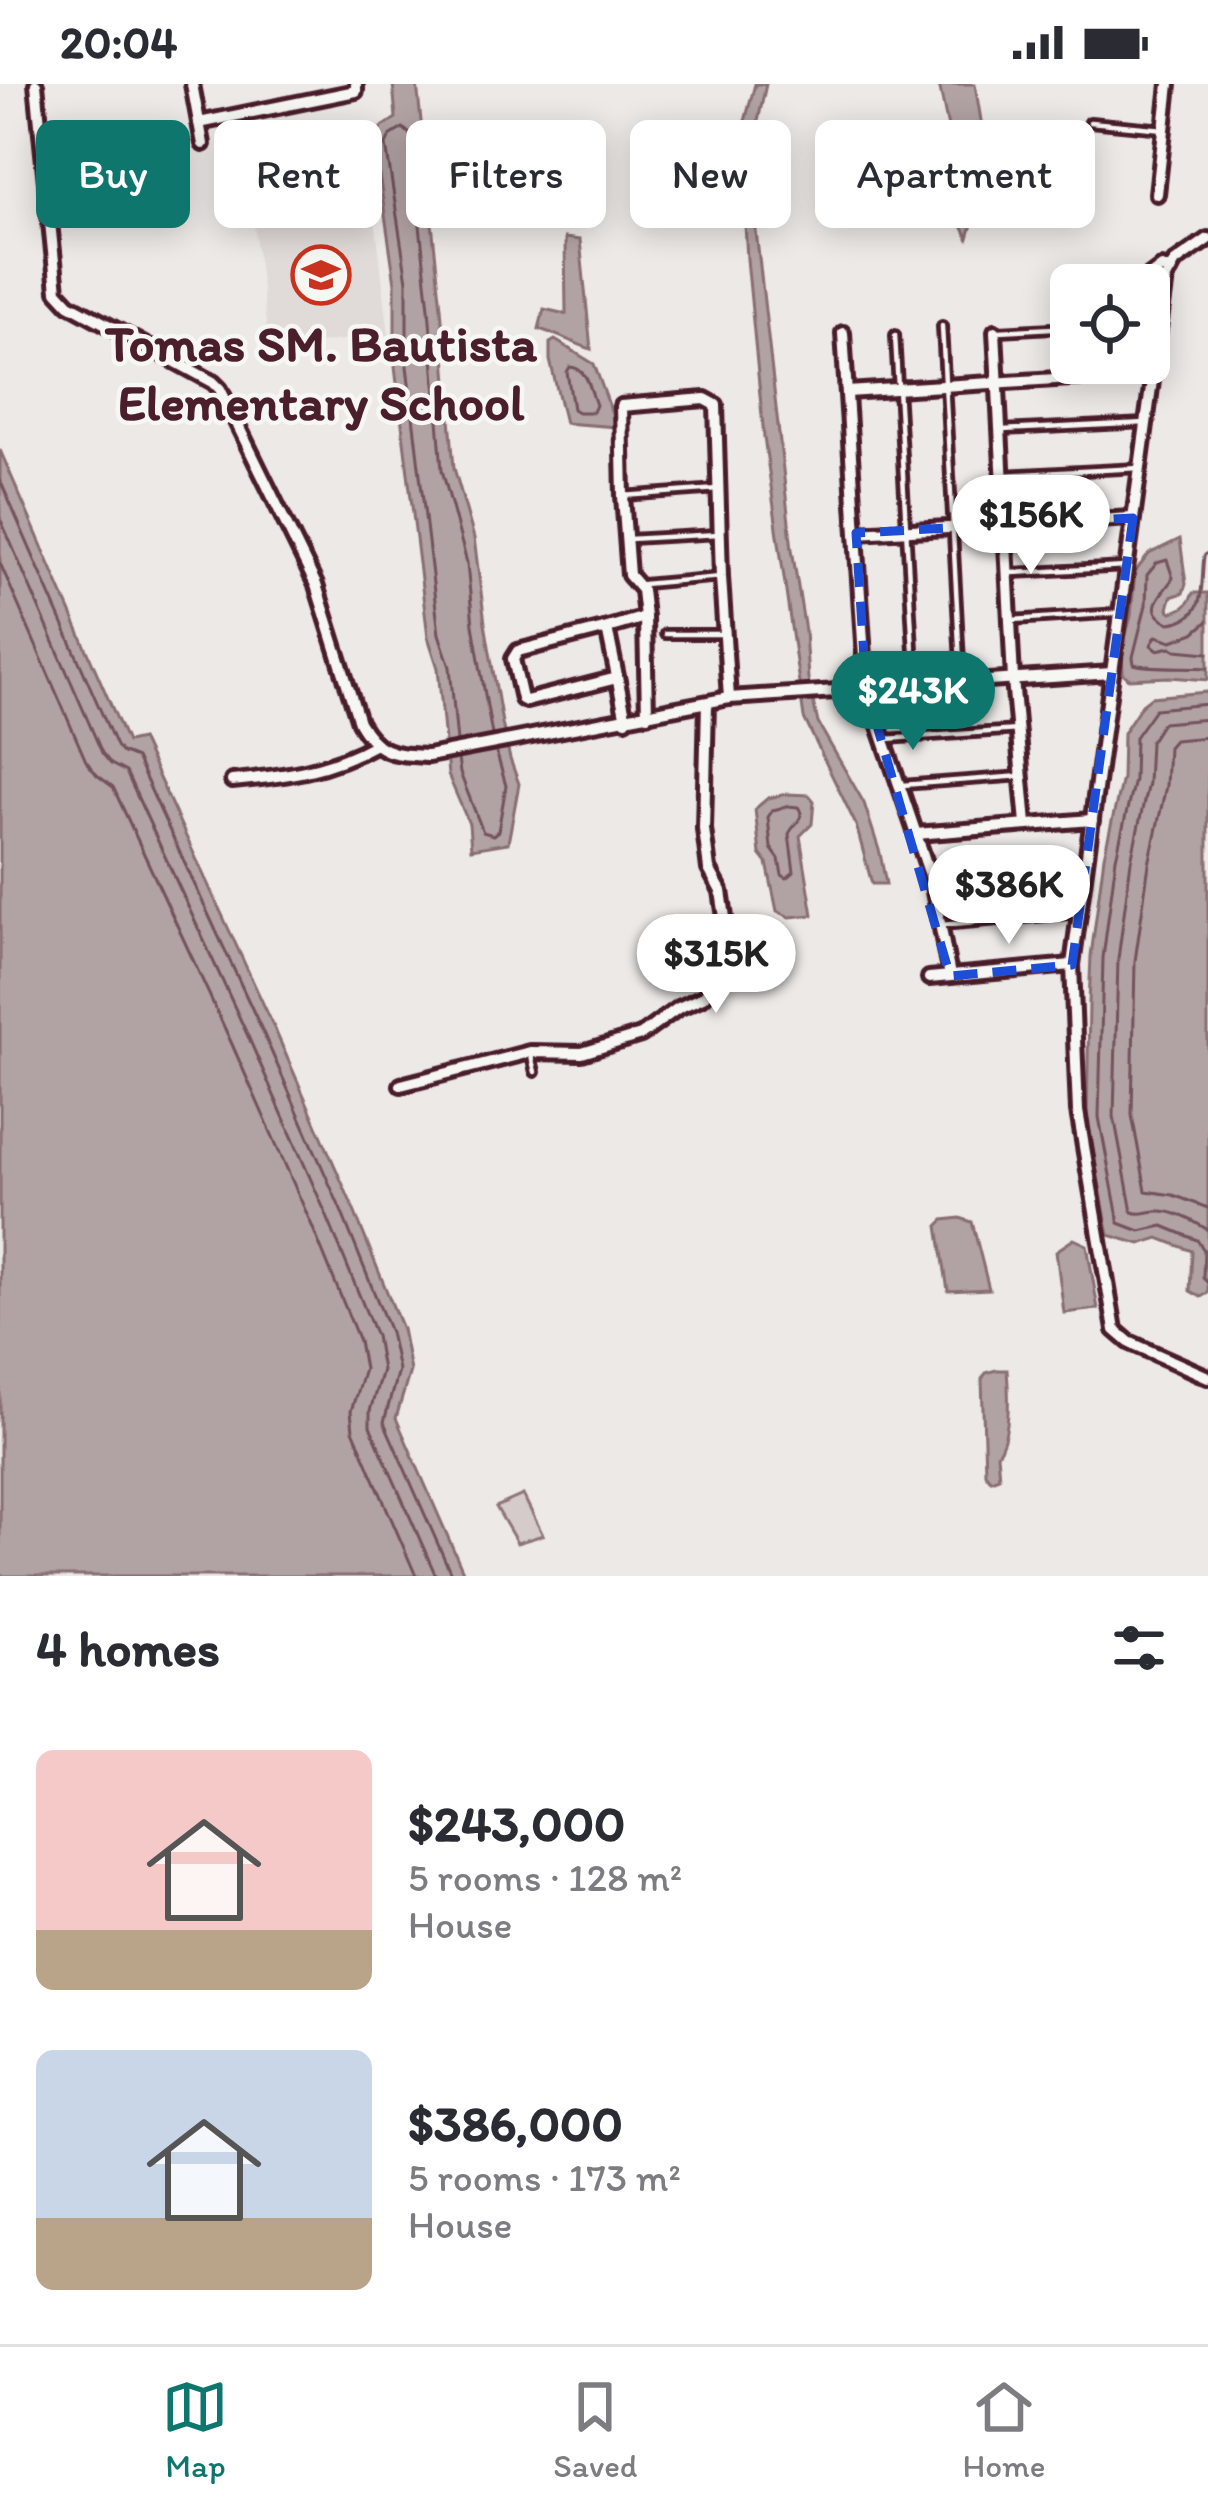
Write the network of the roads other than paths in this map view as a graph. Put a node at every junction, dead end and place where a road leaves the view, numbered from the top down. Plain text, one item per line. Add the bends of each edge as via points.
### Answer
1 (36, 84) edge
2 (192, 84) edge
3 (356, 84) edge
4 (1169, 84) edge
5 (1095, 122) edge
6 (200, 123) junction
7 (1164, 129) junction
8 (203, 144) dead end
9 (1157, 194) dead end
10 (1208, 239) edge
11 (1170, 271) edge
12 (942, 326) dead end
13 (1050, 328) edge
14 (995, 332) joint
15 (843, 333) dead end
16 (895, 334) dead end
17 (1050, 380) edge
18 (998, 383) junction
19 (1152, 384) edge
20 (945, 386) junction
21 (898, 389) junction
22 (847, 392) junction
23 (1146, 423) junction
24 (1000, 430) junction
25 (1140, 469) junction
26 (1003, 475) junction
27 (718, 489) junction
28 (623, 496) junction
29 (1133, 518) junction
30 (1005, 525) junction
31 (953, 528) junction
32 (906, 530) junction
33 (856, 533) junction
34 (719, 534) junction
35 (626, 539) junction
36 (1126, 567) junction
37 (1008, 574) junction
38 (721, 577) junction
39 (637, 584) junction
40 (1120, 614) junction
41 (645, 617) junction
42 (1010, 620) junction
43 (604, 629) junction
44 (665, 634) dead end
45 (725, 634) junction
46 (1112, 673) junction
47 (617, 678) junction
48 (1013, 679) junction
49 (961, 682) junction
50 (915, 685) junction
51 (866, 688) junction
52 (729, 698) junction
53 (707, 703) junction
54 (647, 716) junction
55 (626, 720) junction
56 (1018, 730) junction
57 (884, 739) junction
58 (376, 744) junction
59 (1022, 776) junction
60 (232, 781) dead end
61 (899, 785) junction
62 (1092, 820) junction
63 (1026, 824) junction
64 (916, 834) junction
65 (1085, 870) junction
66 (932, 881) junction
67 (1079, 914) junction
68 (940, 926) junction
69 (1072, 965) junction
70 (950, 976) junction
71 (929, 978) dead end
72 (530, 1052) junction
73 (535, 1072) dead end
74 (401, 1085) dead end
75 (1208, 1377) edge

1 - 58 street via 57,291 220,389 316,585 351,700
2 - 6 street
3 - 6 street via 356,91
4 - 7 street
5 - 7 lane
6 - 8 street
7 - 9 street
10 - 11 street
12 - 20 lane
13 - 14 lane
14 - 18 street
15 - 22 street
16 - 21 lane
17 - 18 street
18 - 20 street
18 - 24 street
19 - 23 street
20 - 21 street
20 - 31 lane
21 - 22 street
21 - 32 lane
22 - 33 street
23 - 24 lane
23 - 25 street
24 - 26 street
25 - 26 lane
25 - 29 street
26 - 30 street
27 - 28 lane
27 - 28 street via 716,405 705,399 621,406
27 - 34 street
28 - 35 street
29 - 30 street
29 - 36 street
30 - 31 street
30 - 37 street
31 - 32 street
31 - 49 lane
32 - 33 street
32 - 50 lane
33 - 51 street
34 - 35 lane
34 - 38 street
35 - 39 street
36 - 37 lane
36 - 40 street
37 - 42 street
38 - 39 lane
38 - 45 street
39 - 41 street
40 - 42 lane
40 - 46 street
41 - 43 street
41 - 54 street
42 - 48 street
43 - 47 street
43 - 47 street via 518,651 522,699
44 - 45 lane
45 - 52 street
46 - 48 street
46 - 62 street
47 - 55 street
48 - 49 street
48 - 56 street
49 - 50 street
50 - 51 street
51 - 52 street
51 - 57 street
52 - 53 street
53 - 54 street
53 - 72 street via 704,830 729,944 724,967 703,997 641,1035 582,1053
54 - 55 street
55 - 58 street via 428,756 389,754
56 - 57 lane
56 - 59 street
57 - 61 street
58 - 60 street via 318,770
59 - 61 lane
59 - 63 street
61 - 64 street
62 - 63 street
62 - 65 street
63 - 64 street
64 - 66 street
65 - 66 lane
65 - 67 street
66 - 68 street
67 - 68 lane
67 - 69 street
68 - 70 street
69 - 70 street
69 - 75 street via 1078,1112 1115,1330
70 - 71 street
72 - 73 lane
72 - 74 street

